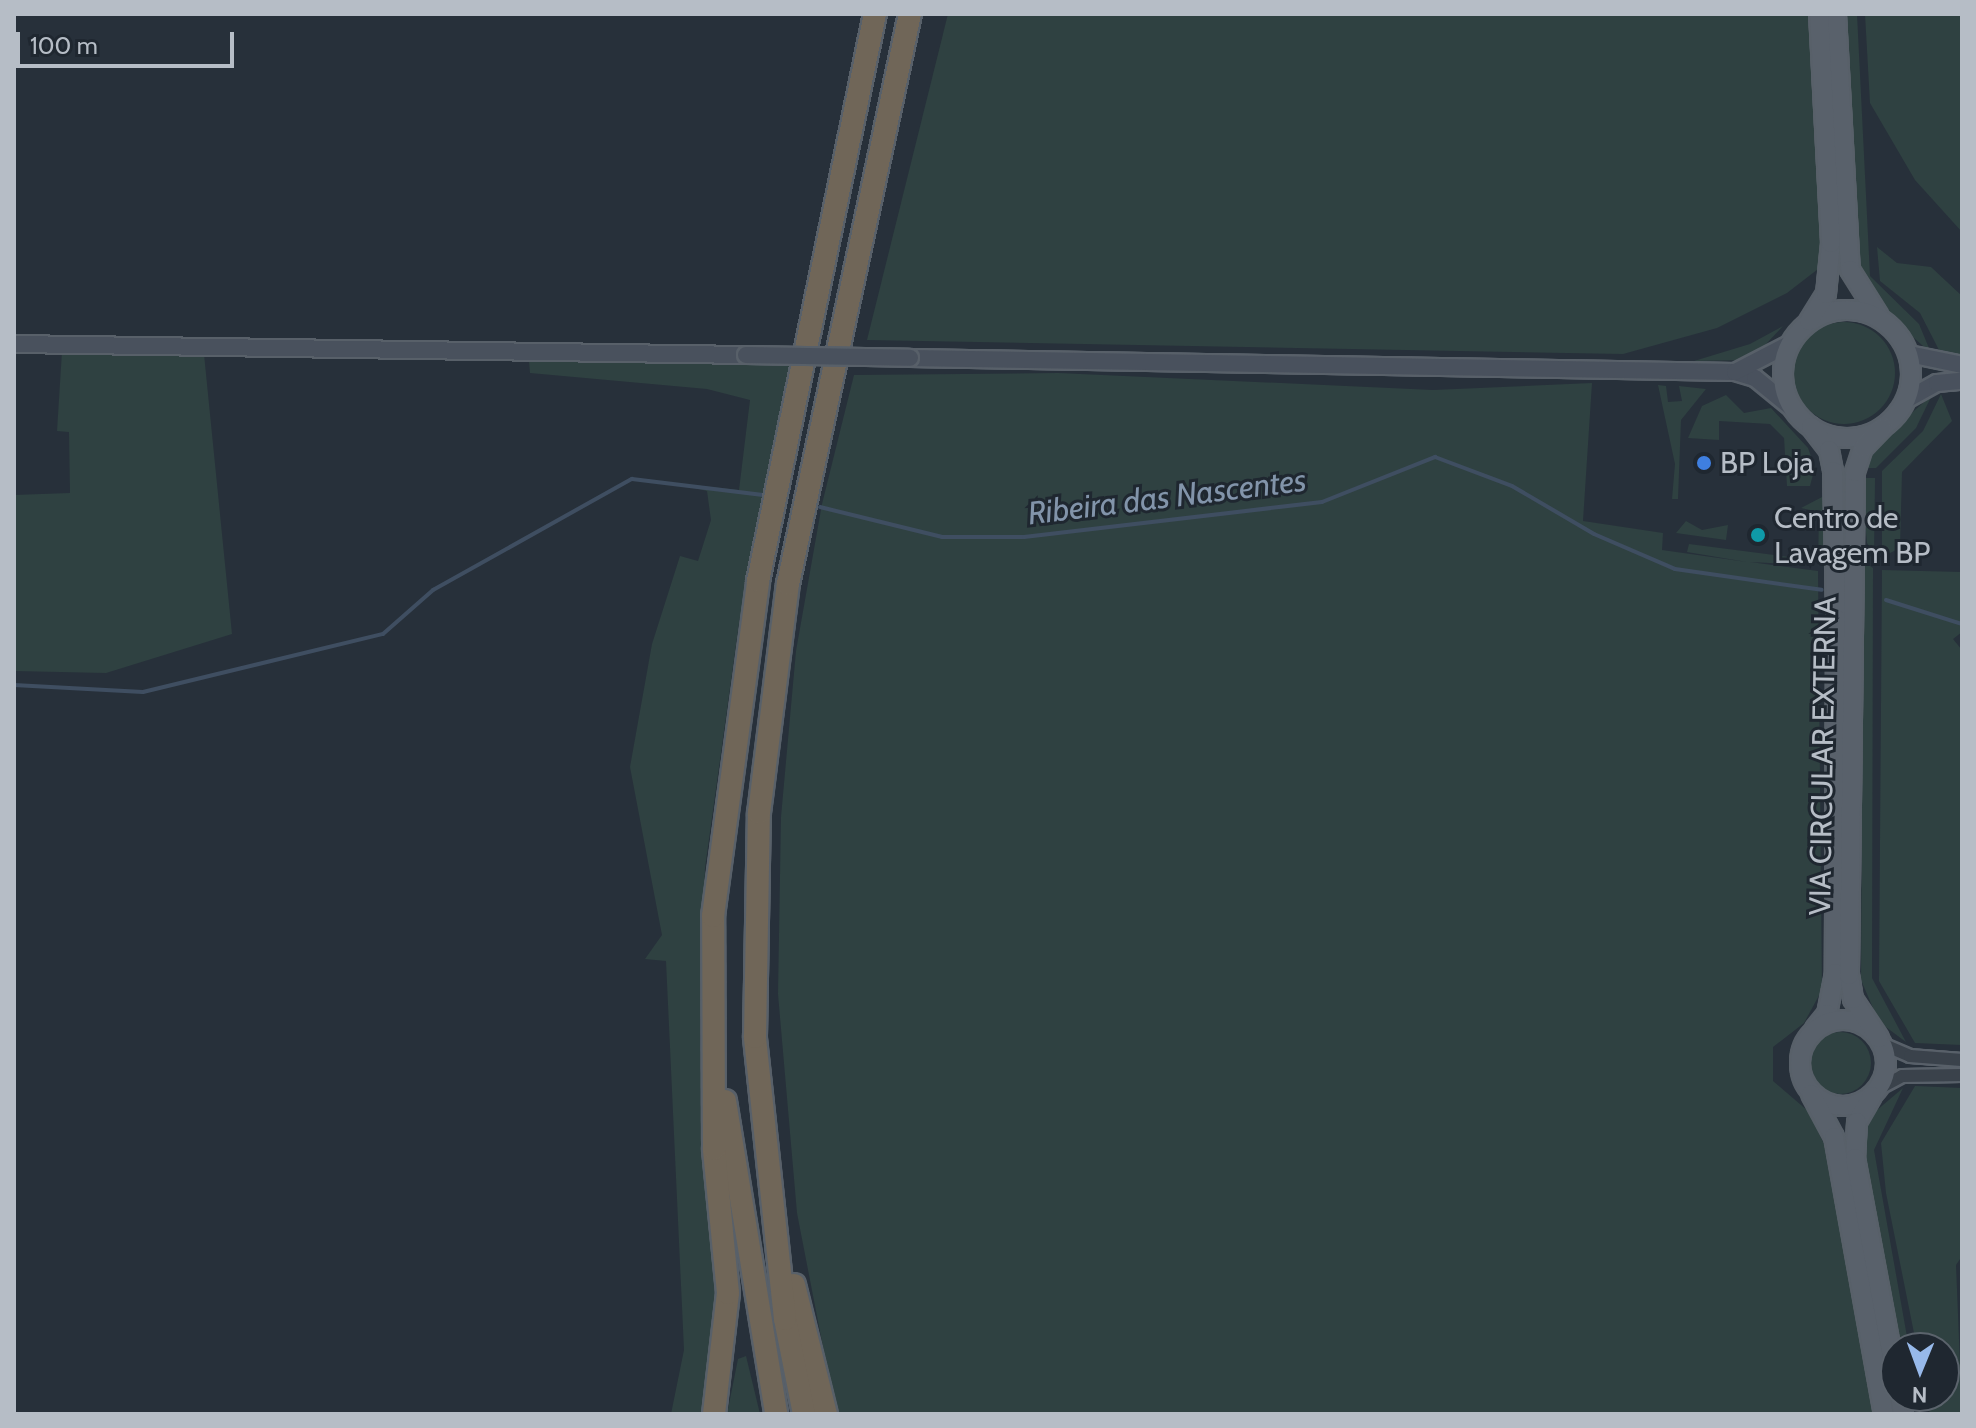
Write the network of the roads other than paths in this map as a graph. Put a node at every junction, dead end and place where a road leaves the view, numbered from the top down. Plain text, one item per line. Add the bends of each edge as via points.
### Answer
1 (875, 14) edge
2 (910, 14) edge
3 (1819, 14) edge
4 (1836, 14) edge
5 (1886, 324) junction
6 (1794, 339) junction
7 (14, 344) edge
8 (1909, 354) junction
9 (1962, 365) edge
10 (1735, 372) junction
11 (1962, 381) edge
12 (1906, 400) junction
13 (1793, 409) junction
14 (1811, 427) junction
15 (1882, 428) junction
16 (714, 1017) junction
17 (1815, 1029) junction
18 (1880, 1041) junction
19 (1962, 1060) edge
20 (1962, 1075) edge
21 (1875, 1092) junction
22 (1811, 1094) junction
23 (770, 1187) junction
24 (1888, 1332) edge
25 (714, 1414) edge
26 (776, 1414) edge
27 (804, 1414) edge
28 (826, 1414) edge
29 (1884, 1414) edge

1 - 16 highway via 749,638 713,916
2 - 23 highway via 769,696 754,926
3 - 6 main road via 1829,273 1820,307
4 - 5 main road via 1850,270
5 - 6 main road via 1861,312 1836,311
5 - 8 main road
6 - 10 main road
6 - 13 main road via 1783,373
7 - 10 main road, bridge
8 - 9 main road
8 - 12 main road
10 - 13 main road via 1755,378
11 - 12 main road via 1937,383
12 - 15 main road
13 - 14 main road
14 - 15 main road via 1846,438
14 - 17 main road, VIA CIRCULAR EXTERNA via 1829,450 1833,471 1836,619 1835,973 1827,1014
15 - 18 main road, VIA CIRCULAR EXTERNA via 1855,472 1849,975 1853,999
16 - 25 highway via 714,1149 728,1293
16 - 26 highway via 746,1258
17 - 18 main road via 1843,1020
17 - 22 main road via 1799,1066
18 - 19 street via 1910,1056
18 - 21 main road via 1887,1066
20 - 21 street via 1902,1076
21 - 22 main road via 1846,1107
21 - 24 main road via 1857,1122 1855,1158
22 - 29 main road via 1834,1137
23 - 27 highway
23 - 28 highway

